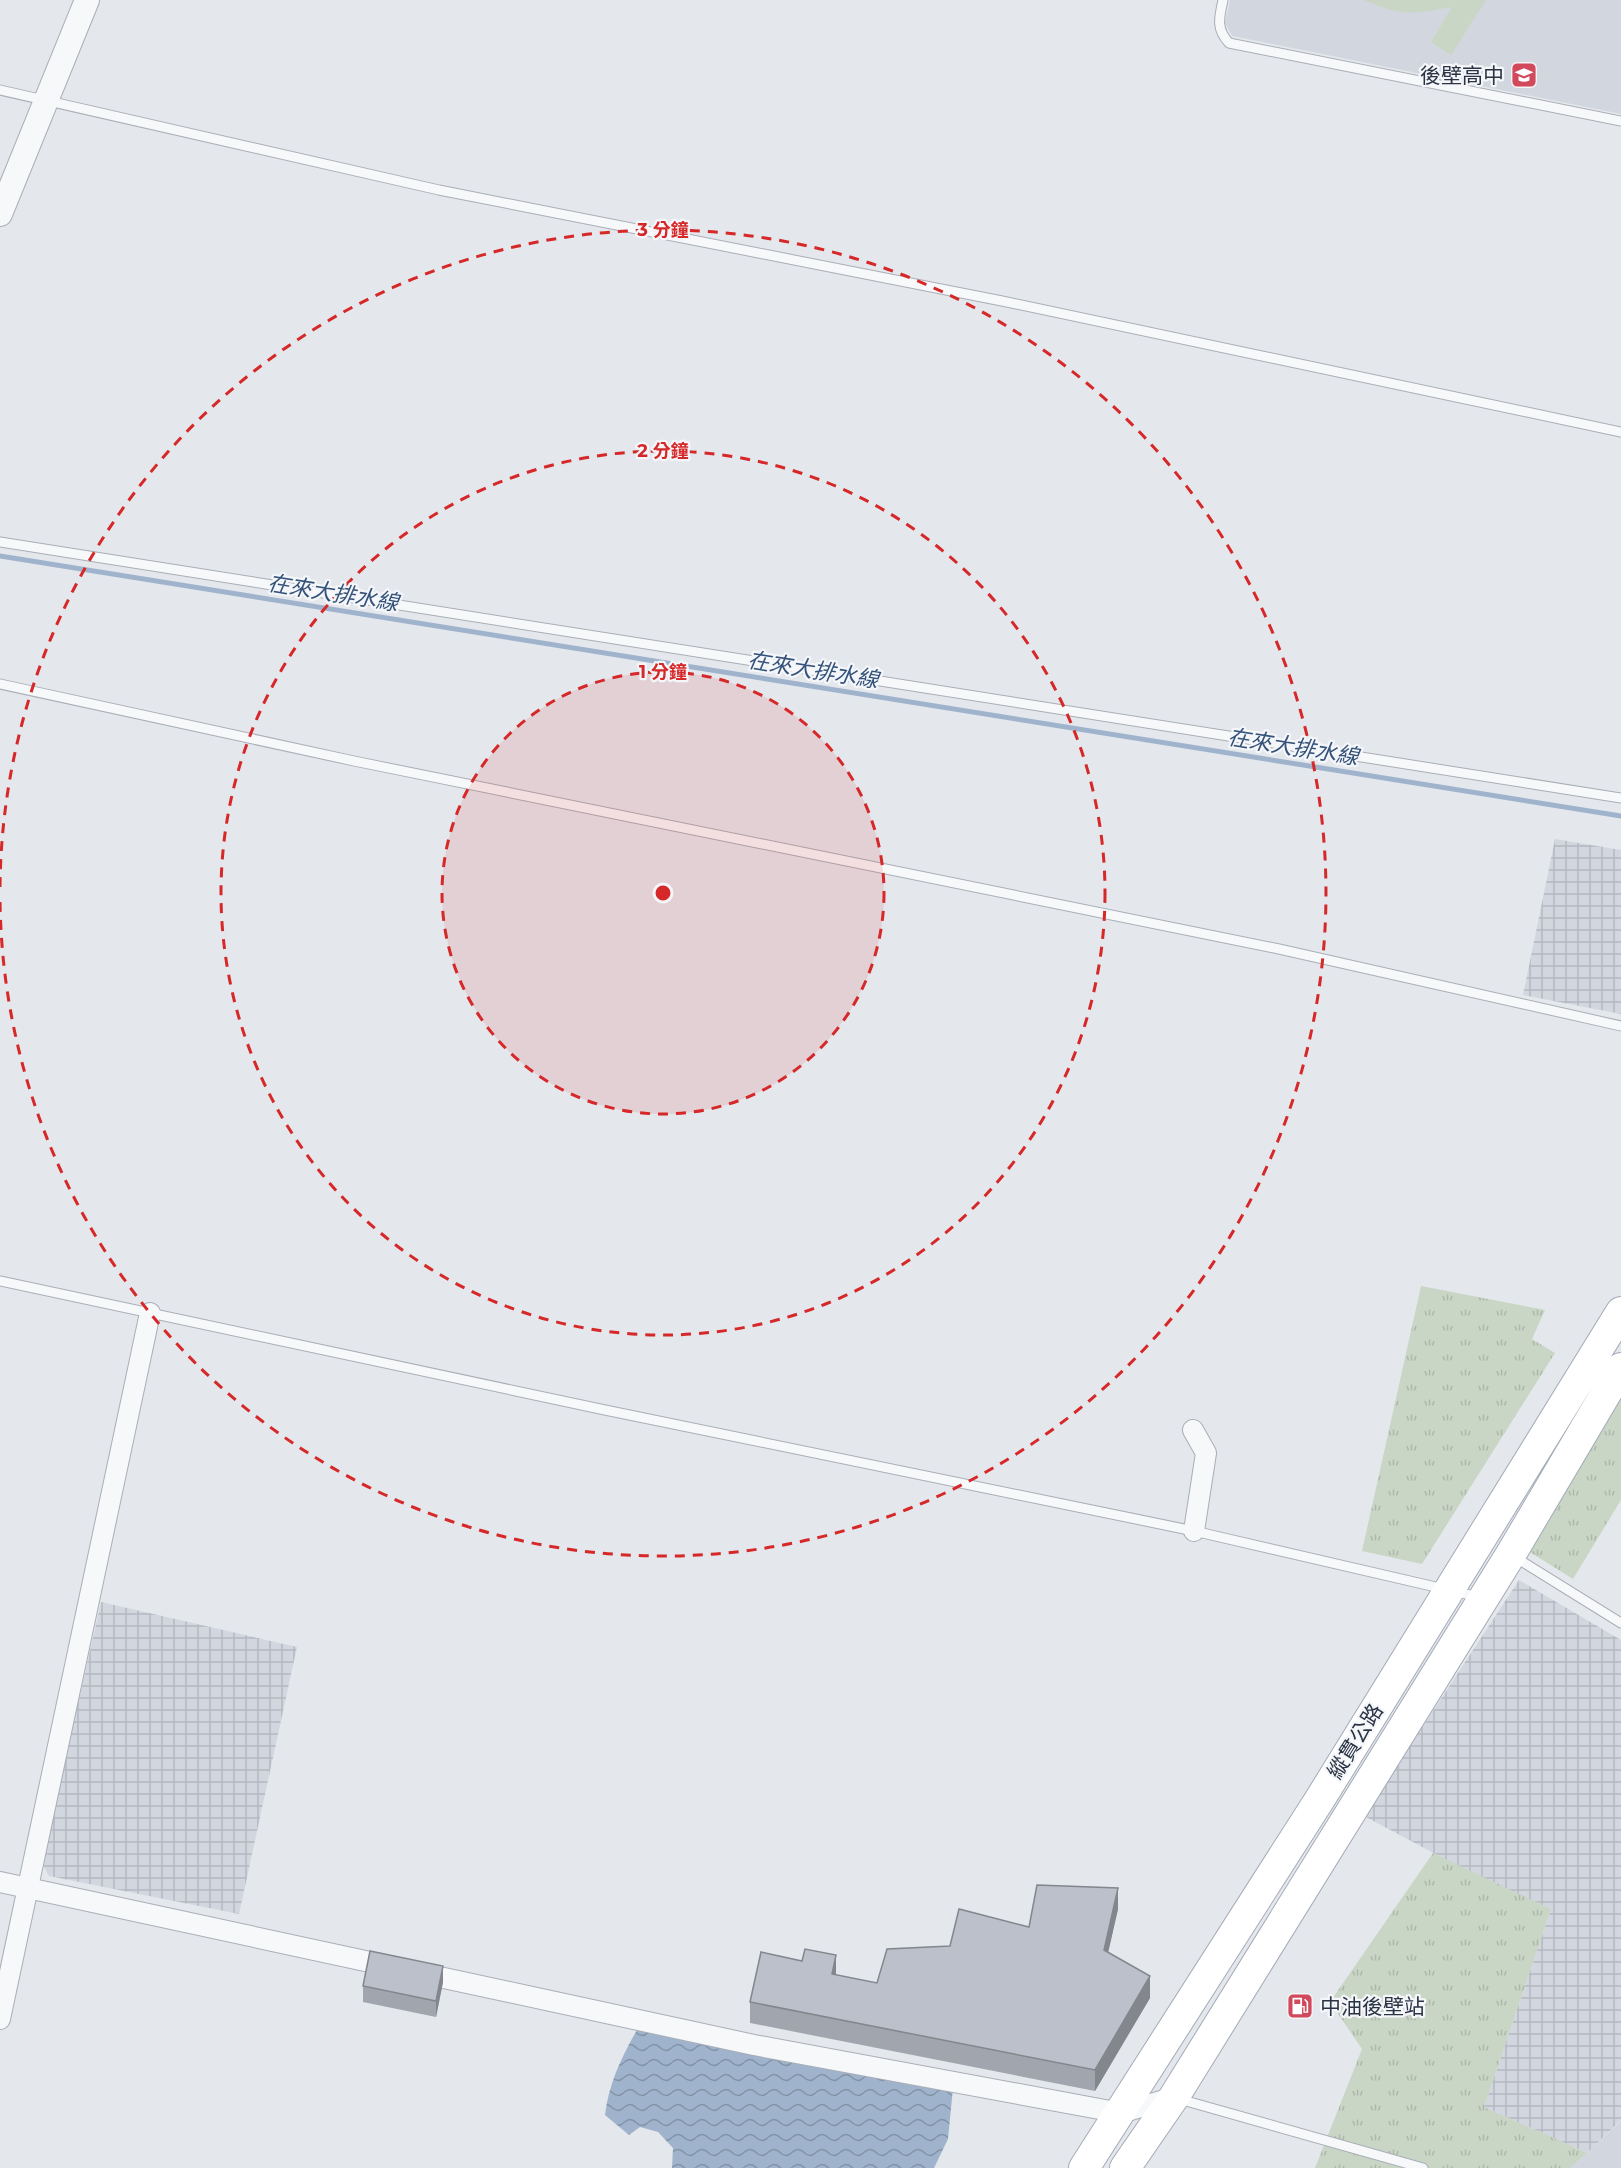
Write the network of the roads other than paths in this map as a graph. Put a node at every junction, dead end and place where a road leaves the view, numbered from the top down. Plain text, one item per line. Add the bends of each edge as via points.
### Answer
1 (87, 0) edge
2 (1223, 0) edge
3 (0, 90) edge
4 (46, 100) junction
5 (1621, 121) edge
6 (0, 214) edge
7 (1621, 432) edge
8 (0, 542) edge
9 (0, 684) edge
10 (1621, 798) edge
11 (1621, 1026) edge
12 (0, 1281) edge
13 (1621, 1311) edge
14 (150, 1313) junction
15 (1621, 1368) edge
16 (1193, 1430) dead end
17 (1194, 1531) junction
18 (1511, 1554) junction
19 (1449, 1589) junction
20 (1483, 1598) junction
21 (1621, 1623) edge
22 (0, 1882) edge
23 (28, 1888) junction
24 (0, 2019) edge
25 (1174, 2097) junction
26 (1121, 2114) junction
27 (1084, 2168) edge
28 (1125, 2168) edge
29 (1423, 2168) edge

1 - 4 street
2 - 5 lane via 1218,22 1229,43
3 - 4 lane
4 - 6 street
4 - 7 lane via 439,190 1002,301
8 - 10 lane
9 - 11 lane via 354,761 1279,949
12 - 14 lane
13 - 19 main road, 縱貫公路
14 - 17 lane
14 - 23 street
15 - 18 main road, 縱貫公路
16 - 17 street via 1206,1453
17 - 19 lane
18 - 20 main road, 縱貫公路
18 - 21 lane
19 - 20 lane
19 - 26 main road, 縱貫公路
20 - 25 main road, 縱貫公路
22 - 23 street
23 - 24 street
23 - 26 street via 754,2045
25 - 26 street
25 - 28 main road, 縱貫公路
25 - 29 lane
26 - 27 main road, 縱貫公路

